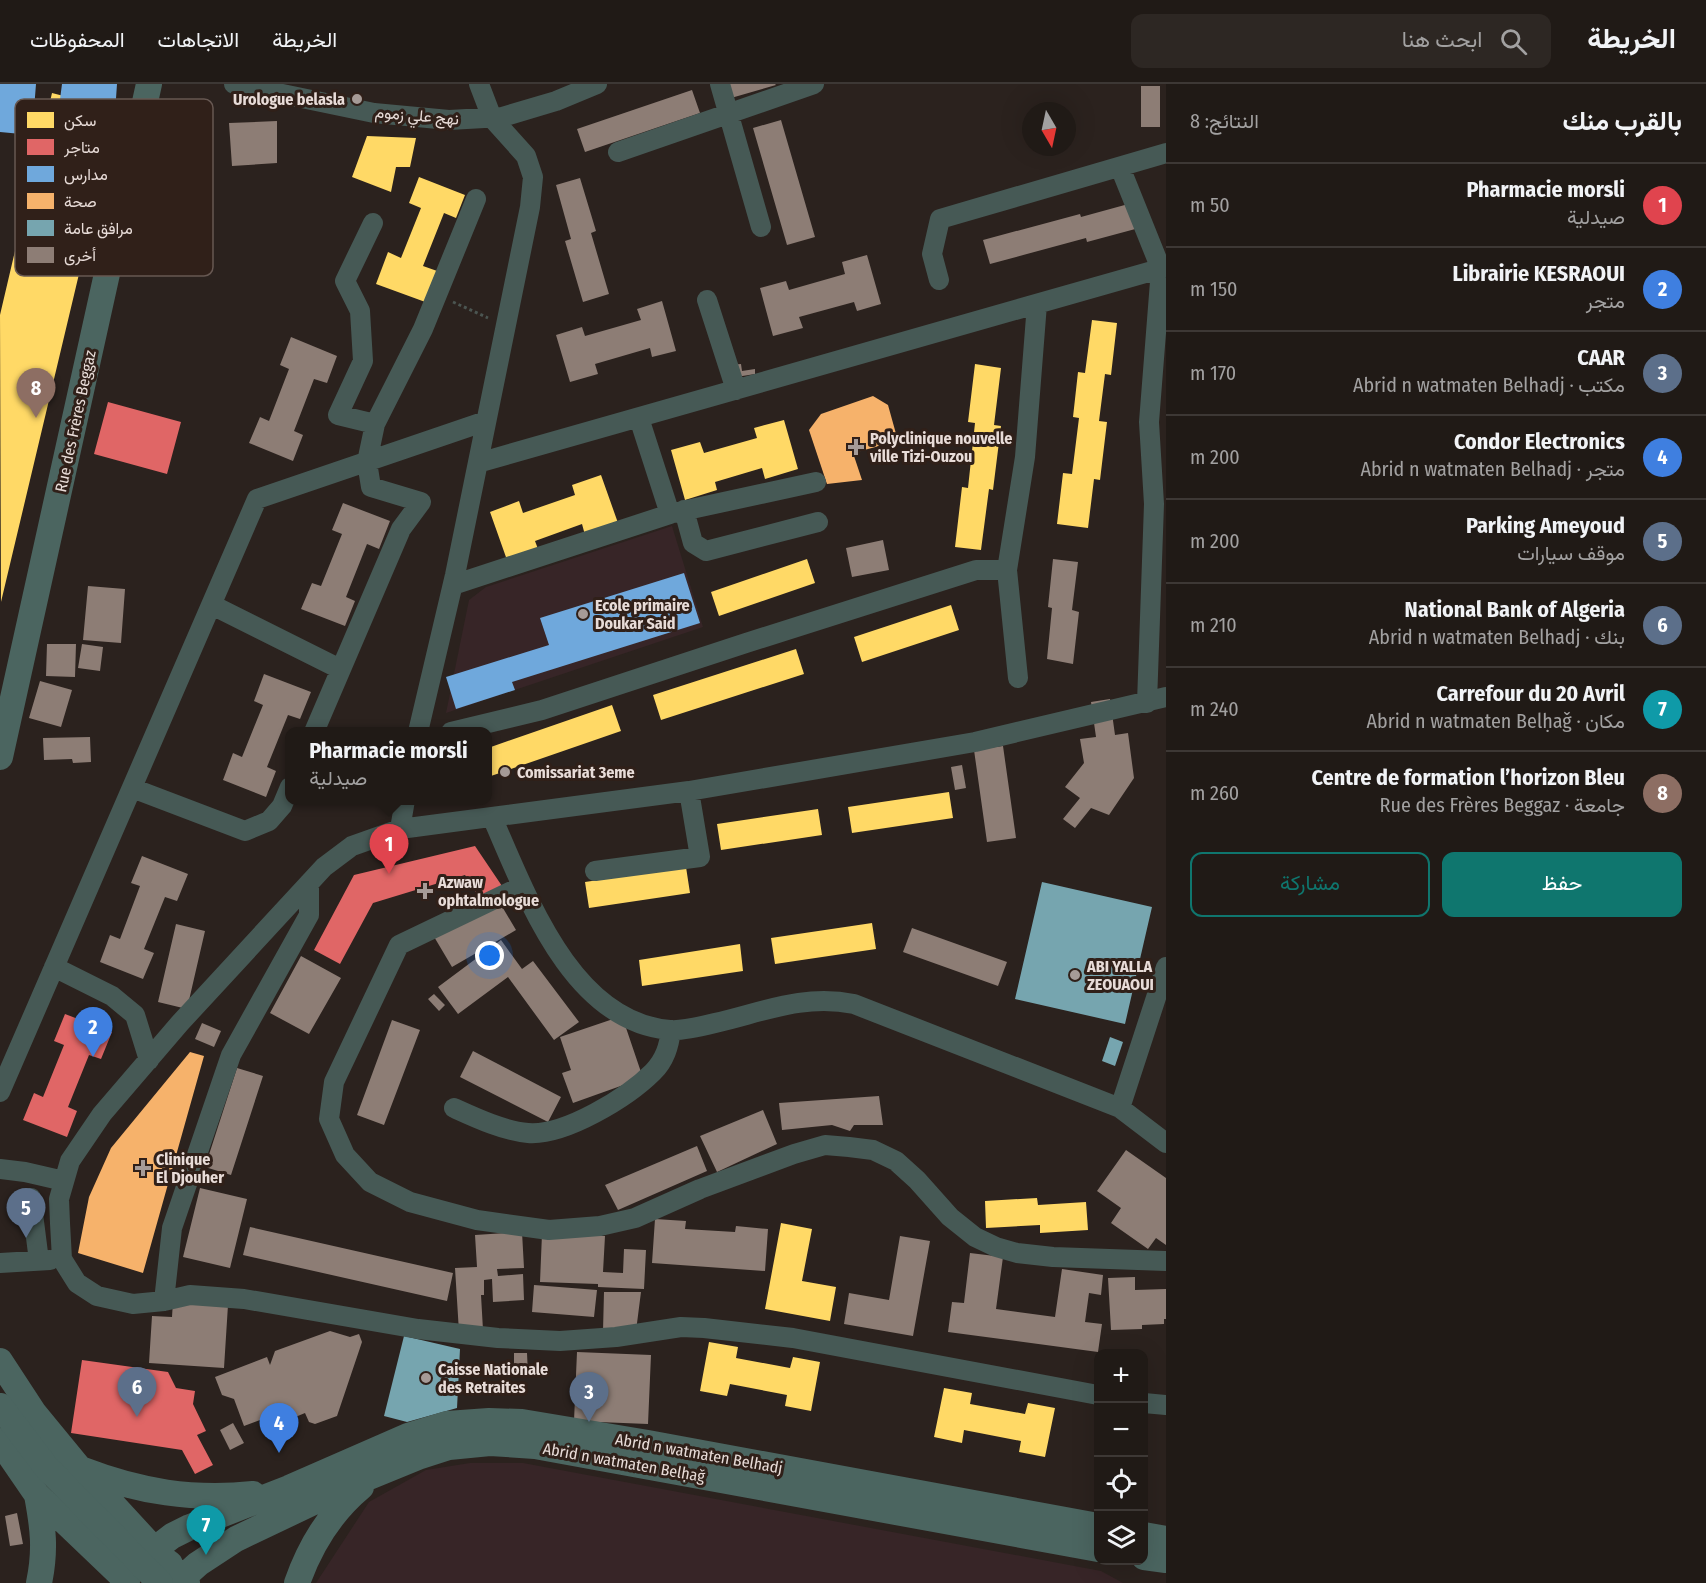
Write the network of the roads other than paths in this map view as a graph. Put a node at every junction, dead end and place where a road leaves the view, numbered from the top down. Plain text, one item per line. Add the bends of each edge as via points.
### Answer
1 (149, 84) edge
2 (234, 84) edge
3 (479, 84) edge
4 (597, 84) edge
5 (720, 84) edge
6 (814, 84) edge
7 (146, 99) edge
8 (728, 114) junction
9 (492, 118) junction
10 (618, 152) dead end
11 (1166, 153) edge
12 (1120, 167) junction
13 (476, 199) dead end
14 (373, 223) dead end
15 (761, 226) dead end
16 (1163, 268) edge
17 (106, 276) edge
18 (939, 280) dead end
19 (707, 300) dead end
20 (1037, 304) junction
21 (736, 390) junction
22 (639, 418) junction
23 (486, 421) junction
24 (375, 424) junction
25 (367, 462) junction
26 (478, 464) junction
27 (816, 482) dead end
28 (677, 512) junction
29 (818, 522) dead end
30 (1007, 570) junction
31 (453, 585) junction
32 (212, 605) junction
33 (340, 669) junction
34 (1018, 678) dead end
35 (1156, 700) edge
36 (316, 727) edge
37 (419, 727) edge
38 (472, 727) edge
39 (0, 757) edge
40 (132, 788) junction
41 (689, 791) junction
42 (285, 799) edge
43 (404, 805) edge
44 (492, 817) junction
45 (400, 829) junction
46 (595, 871) dead end
47 (309, 883) junction
48 (522, 886) junction
49 (54, 967) junction
50 (1166, 967) edge
51 (671, 1030) junction
52 (149, 1060) junction
53 (0, 1092) edge
54 (454, 1108) dead end
55 (1120, 1108) junction
56 (1161, 1135) edge
57 (0, 1169) edge
58 (64, 1182) junction
59 (31, 1198) dead end
60 (62, 1259) junction
61 (39, 1261) junction
62 (1166, 1261) edge
63 (0, 1263) edge
64 (164, 1301) junction
65 (0, 1361) edge
66 (1094, 1394) edge
67 (1148, 1403) edge
68 (1166, 1405) edge
69 (0, 1406) edge
70 (0, 1441) edge
71 (80, 1469) junction
72 (377, 1473) junction
73 (289, 1488) junction
74 (37, 1494) junction
75 (1094, 1525) edge
76 (1148, 1536) edge
77 (1166, 1539) edge
78 (1094, 1548) edge
79 (1148, 1558) edge
80 (1166, 1560) edge
81 (152, 1574) edge
82 (39, 1583) edge
83 (297, 1583) edge

1 - 7 main road, Rue des Frères Beggaz
2 - 9 street, نهج علي زموم via 374,112 448,120
3 - 9 street
4 - 9 street, نهج علي زموم via 556,101
5 - 8 street
6 - 8 street
8 - 10 street
8 - 15 street
9 - 23 street via 526,156 533,177
11 - 12 street
12 - 16 street
12 - 18 street via 940,219 932,254
13 - 24 street via 423,329
14 - 24 street via 345,281 360,311 363,361 338,416
16 - 20 street
16 - 35 street via 1149,422
17 - 39 main road, Rue des Frères Beggaz
19 - 21 street
20 - 21 street
20 - 30 street via 1025,457
21 - 22 street
22 - 26 street
22 - 28 street
23 - 25 street
23 - 26 street
24 - 25 street
25 - 32 street via 257,499
25 - 33 street via 371,488 421,502 401,529
26 - 31 street
27 - 28 street
28 - 29 street via 693,543 706,551
28 - 31 street
30 - 34 street
30 - 38 street via 976,570 542,710
31 - 37 street
32 - 33 street
32 - 40 street
33 - 36 street
35 - 41 street via 975,742
40 - 42 street via 245,831 269,821
40 - 49 street
41 - 44 street
41 - 46 street via 700,857
43 - 45 street
44 - 45 street
44 - 48 street
45 - 47 street via 352,846
47 - 52 street
47 - 64 street via 309,915 231,1055 172,1228
48 - 51 street via 534,913 576,978 606,1006 638,1024
48 - 62 street via 399,945 334,1082 329,1119 345,1155 369,1182 410,1202 477,1220 549,1230 600,1226 635,1218 794,1154 825,1145 849,1147 873,1150 896,1161 950,1217 975,1237 996,1247 1053,1257
49 - 52 street via 112,996 135,1015
49 - 53 street
50 - 55 street
51 - 54 street via 668,1050 654,1071 622,1097 560,1129 529,1133 488,1123
51 - 55 street via 803,1002 837,1001 870,1010
52 - 58 street via 102,1114 70,1161
55 - 56 street
57 - 58 street
58 - 60 street via 59,1199
59 - 61 street
60 - 61 street
60 - 64 street via 77,1283 97,1296 133,1304
61 - 63 street
64 - 66 street via 190,1295 244,1299 418,1329 532,1340 604,1338 704,1328 793,1338
65 - 71 main road via 34,1413
67 - 68 street
69 - 81 main road, bridge via 48,1468
70 - 74 main road
71 - 73 main road via 168,1494 228,1496
71 - 81 main road
72 - 78 main road, Abrid n watmaten Belḥaǧ via 449,1447 490,1443 535,1446
72 - 81 main road, Abrid n watmaten Belḥaǧ via 236,1539 198,1564
72 - 83 main road via 334,1514 317,1538
73 - 75 main road, Abrid n watmaten Belhadj via 408,1436 447,1424 489,1420 648,1443
73 - 81 main road, Abrid n watmaten Belhadj via 172,1536
74 - 81 main road
74 - 82 main road via 44,1527
76 - 77 main road
79 - 80 main road

